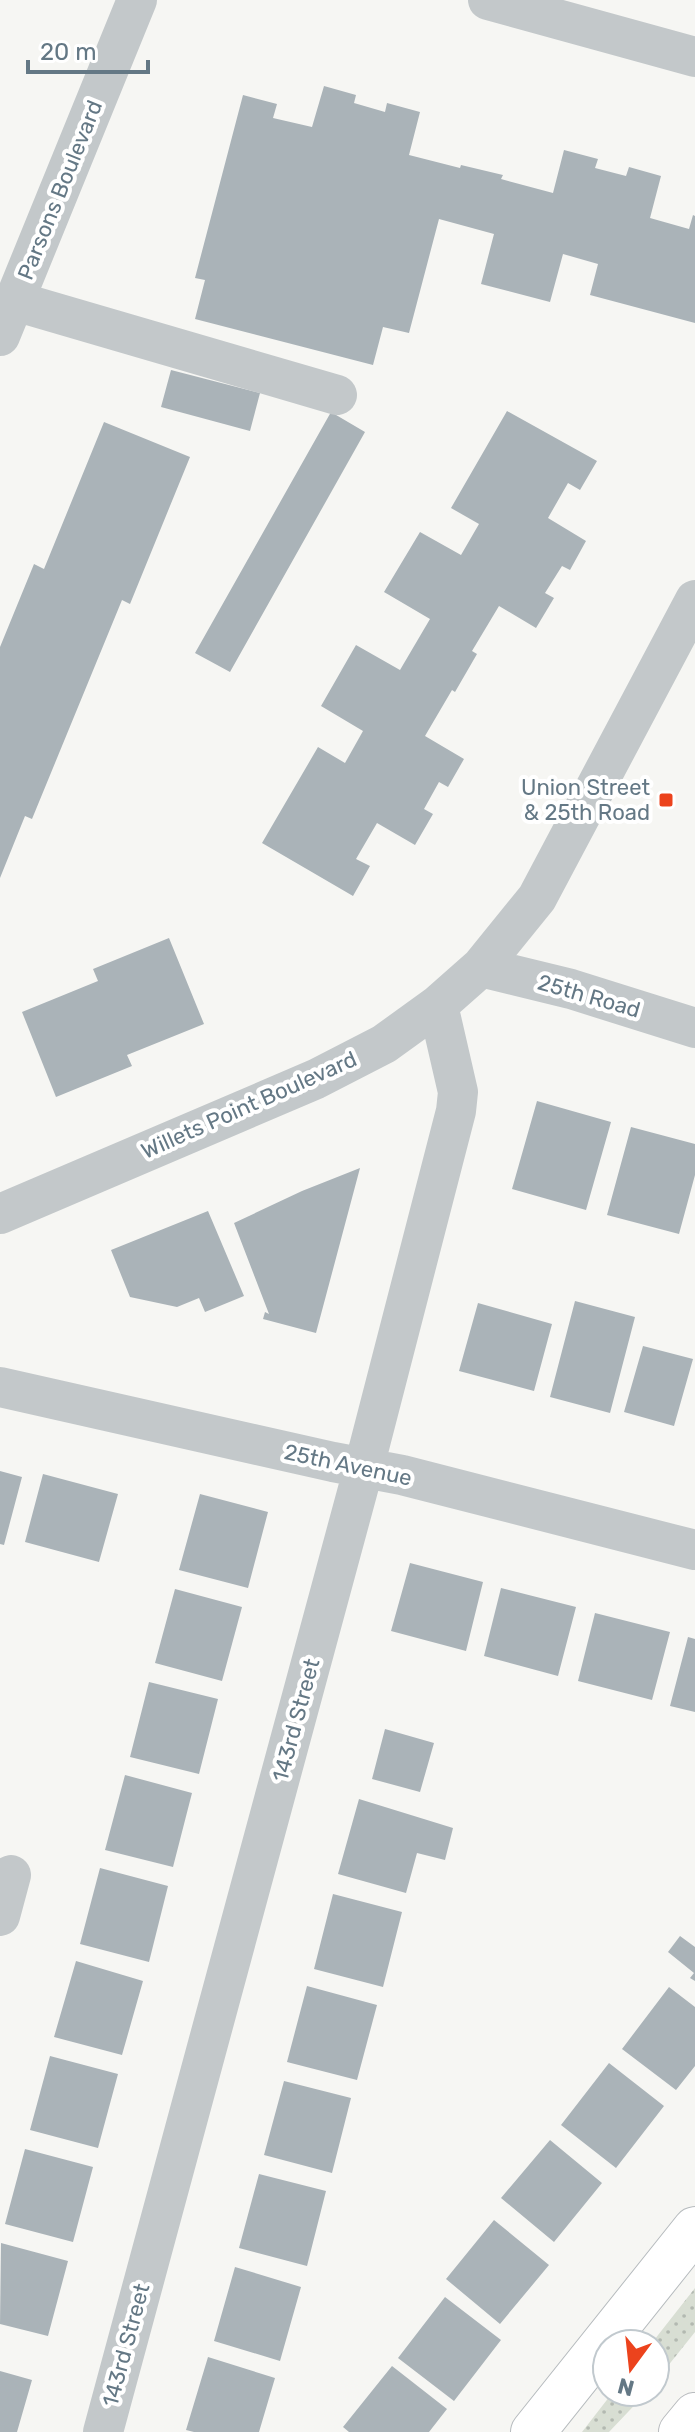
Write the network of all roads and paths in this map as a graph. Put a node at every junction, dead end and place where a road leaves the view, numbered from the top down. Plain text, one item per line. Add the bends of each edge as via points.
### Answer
1 (137, 0) edge
2 (488, 0) edge
3 (695, 57) edge
4 (7, 319) edge
5 (337, 395) dead end
6 (695, 600) edge
7 (481, 967) junction
8 (438, 1005) junction
9 (695, 1028) edge
10 (0, 1214) edge
11 (0, 1387) edge
12 (364, 1467) junction
13 (695, 1550) edge
14 (11, 1875) dead end
15 (0, 1916) edge
16 (695, 2229) edge
17 (695, 2415) edge
18 (103, 2432) edge
19 (533, 2432) edge
20 (681, 2432) edge

1 - 4 street, Parsons Boulevard
2 - 3 street
4 - 5 street
6 - 7 street, Willets Point Boulevard via 537,898
7 - 8 street, Willets Point Boulevard
7 - 9 street, 25th Road
8 - 10 street, Willets Point Boulevard via 384,1044 316,1079
8 - 12 street, 143rd Street via 458,1092 456,1111
11 - 12 street, 25th Avenue
12 - 13 street, 25th Avenue
12 - 18 street, 143rd Street
14 - 15 street
16 - 19 main road
17 - 20 main road

